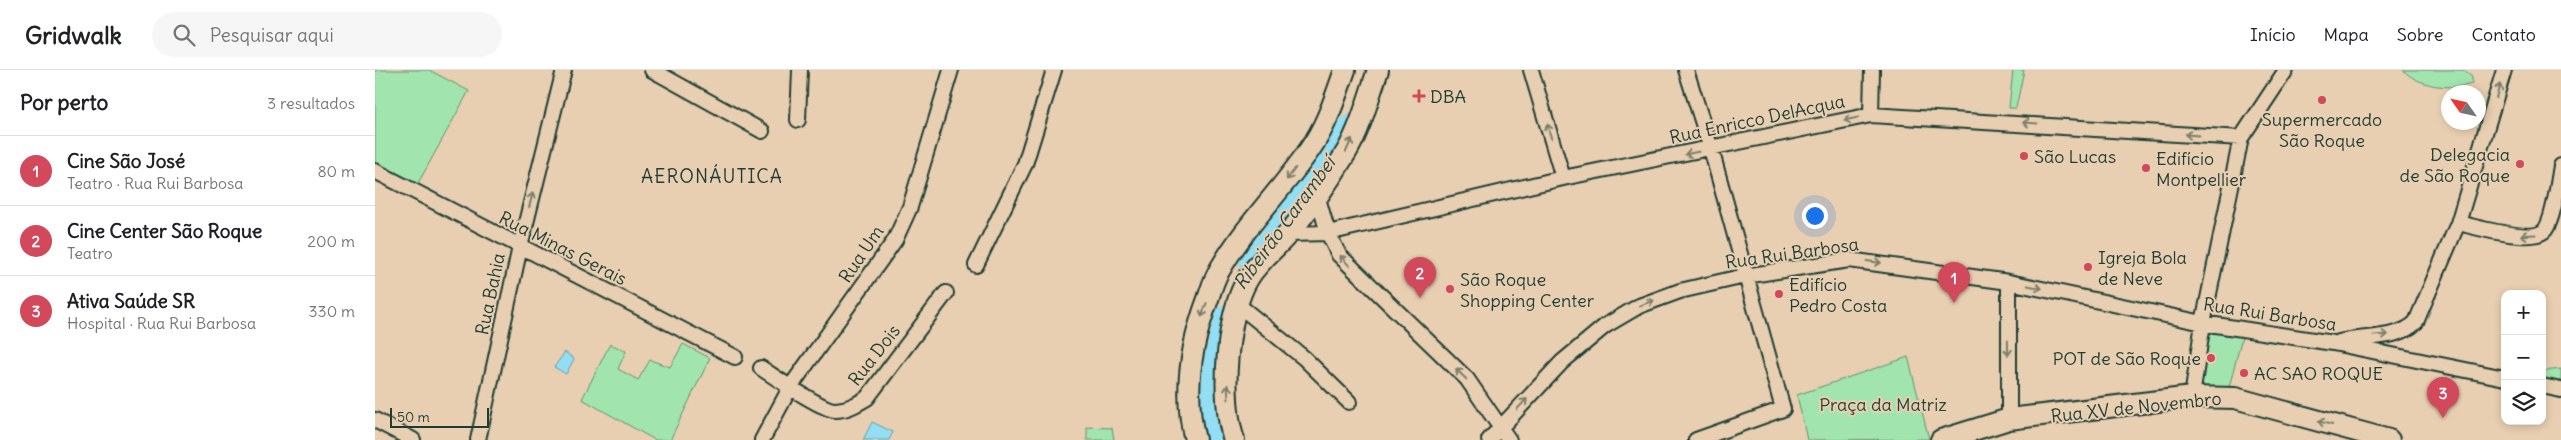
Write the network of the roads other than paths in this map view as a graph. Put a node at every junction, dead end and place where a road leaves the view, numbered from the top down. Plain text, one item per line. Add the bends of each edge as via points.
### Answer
1 (564, 70) edge
2 (653, 70) edge
3 (800, 70) edge
4 (951, 70) edge
5 (1054, 70) edge
6 (1345, 70) edge
7 (1378, 70) edge
8 (1531, 70) edge
9 (1686, 70) edge
10 (1872, 70) edge
11 (2286, 70) edge
12 (2504, 70) edge
13 (1871, 115) junction
14 (798, 120) dead end
15 (762, 131) dead end
16 (2241, 138) junction
17 (1711, 149) junction
18 (2561, 166) edge
19 (375, 171) edge
20 (1563, 178) junction
21 (1317, 195) junction
22 (2459, 223) junction
23 (1328, 233) junction
24 (1288, 234) junction
25 (519, 247) junction
26 (976, 265) dead end
27 (1745, 276) junction
28 (2009, 282) junction
29 (946, 293) dead end
30 (1237, 304) junction
31 (2203, 323) junction
32 (2333, 343) junction
33 (735, 356) dead end
34 (761, 368) dead end
35 (2501, 377) edge
36 (791, 386) junction
37 (2546, 387) edge
38 (2561, 390) edge
39 (2192, 397) junction
40 (1349, 402) dead end
41 (2009, 419) junction
42 (375, 420) edge
43 (1500, 428) junction
44 (413, 440) edge
45 (478, 440) edge
46 (762, 440) edge
47 (1195, 440) edge
48 (1234, 440) edge
49 (1489, 440) edge
50 (1509, 440) edge
51 (1696, 440) edge
52 (1941, 440) edge
53 (2389, 440) edge

25 -> 1 street, Rua Bahia
2 - 15 street
3 - 14 street
4 - 36 street, Rua Um via 910,207 895,240
5 - 26 street via 1025,164
6 -> 47 main road via 1327,120 1310,149 1218,272 1193,343 1190,381 1191,424
21 -> 7 main road via 1347,150
20 -> 8 street
9 - 17 street
10 - 13 street
11 - 16 street
22 -> 12 street
16 -> 13 street, Rua Enricco DelAcqua
13 -> 17 street, Rua Enricco DelAcqua
16 - 31 street
17 -> 20 street, Rua Enricco DelAcqua
17 - 27 street
18 -> 22 street via 2545,230 2538,234 2526,237
19 - 25 street, Rua Minas Gerais
20 - 23 street, Rua Enricco DelAcqua
21 - 23 street
21 - 24 main road
32 -> 22 street via 2409,330 2421,313
23 - 24 street, Rua Enricco DelAcqua
43 -> 23 street via 1467,379 1354,272 1334,248
24 - 30 main road via 1250,275
25 - 33 street, Rua Minas Gerais
25 - 45 street, Rua Bahia
27 -> 28 street, Rua Rui Barbosa via 1849,260
43 -> 27 street, Rua Rui Barbosa via 1562,362 1605,326 1639,306 1681,291
27 - 51 street via 1783,408
28 -> 31 street, Rua Rui Barbosa
28 -> 41 street
29 - 36 street, Rua Dois via 867,398 855,406 843,410 827,409
30 - 40 street via 1304,358
48 -> 30 main road via 1227,394 1227,360
31 - 32 street, Rua Rui Barbosa
31 - 39 street
32 - 35 street, Rua Rui Barbosa
34 - 36 street, Rua Dois
36 - 46 street, Rua Um
37 - 38 street
39 - 41 main road, Rua XV de Novembro
53 -> 39 main road, Rua XV de Novembro via 2235,398
41 - 52 main road, Rua XV de Novembro
42 - 44 street
43 - 49 street, Rua Rui Barbosa
43 - 50 street

